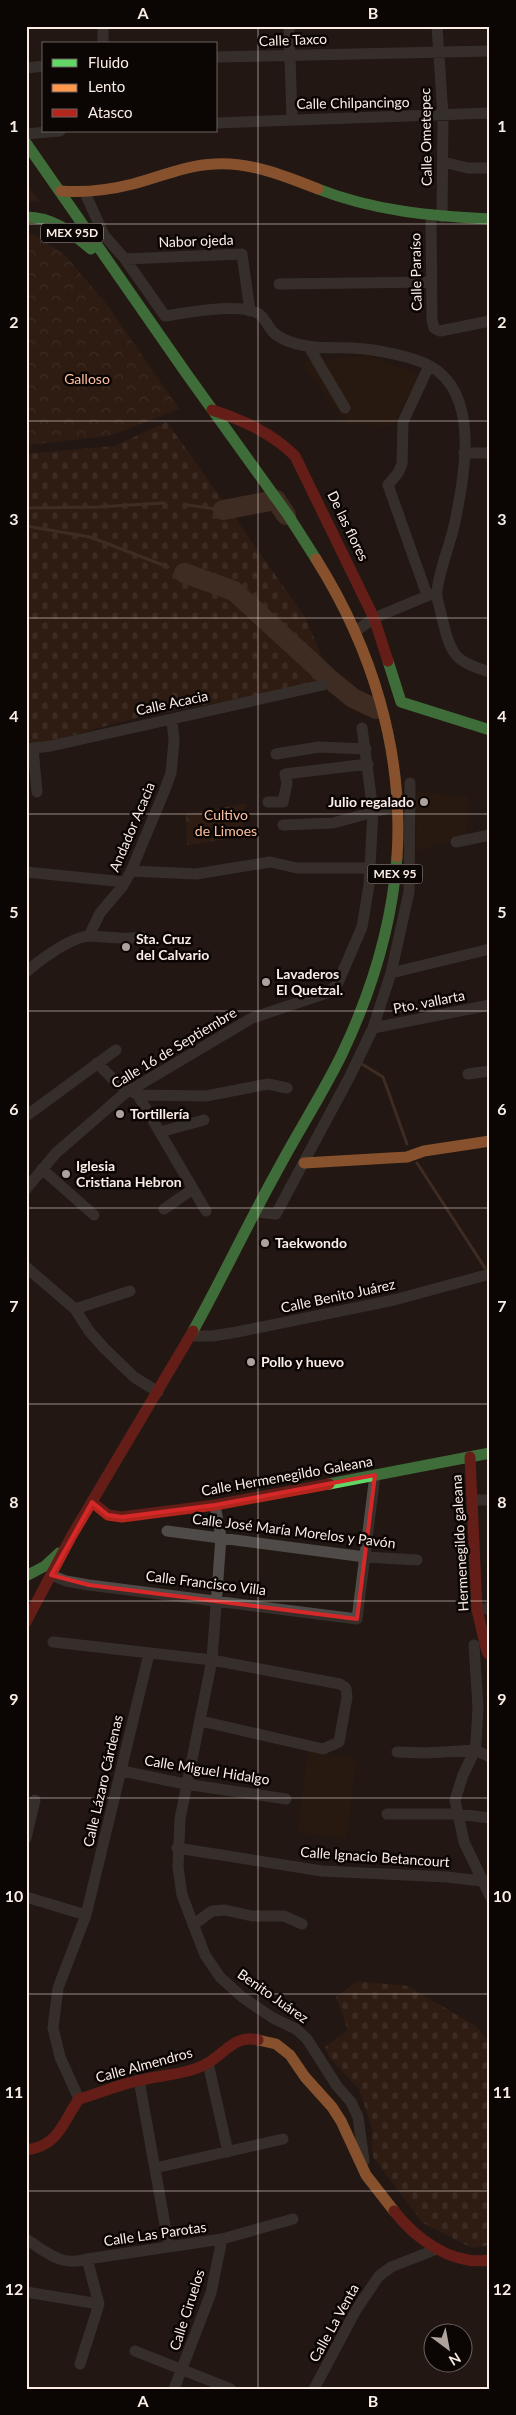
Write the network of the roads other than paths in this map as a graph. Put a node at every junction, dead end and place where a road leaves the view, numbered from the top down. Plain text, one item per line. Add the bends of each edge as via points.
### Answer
1 (103, 26) edge
2 (289, 26) edge
3 (437, 26) edge
4 (103, 42) edge
5 (438, 51) junction
6 (490, 51) edge
7 (289, 55) junction
8 (218, 57) edge
9 (42, 66) edge
10 (26, 68) edge
11 (490, 113) edge
12 (442, 116) junction
13 (292, 119) junction
14 (218, 123) edge
15 (49, 132) edge
16 (26, 134) edge
17 (26, 143) edge
18 (443, 162) junction
19 (490, 168) edge
20 (60, 191) junction
21 (85, 193) junction
22 (26, 217) edge
23 (437, 217) junction
24 (490, 219) edge
25 (125, 259) junction
26 (110, 265) junction
27 (431, 282) junction
28 (279, 284) dead end
29 (250, 311) junction
30 (490, 321) edge
31 (309, 346) junction
32 (430, 366) junction
33 (346, 408) dead end
34 (212, 410) junction
35 (464, 453) junction
36 (490, 453) edge
37 (432, 595) junction
38 (374, 618) junction
39 (356, 631) junction
40 (490, 672) edge
41 (323, 685) dead end
42 (172, 719) junction
43 (362, 728) dead end
44 (490, 730) edge
45 (30, 749) edge
46 (366, 749) junction
47 (276, 754) dead end
48 (368, 764) junction
49 (410, 783) dead end
50 (37, 792) dead end
51 (268, 802) dead end
52 (396, 806) junction
53 (372, 811) junction
54 (283, 825) dead end
55 (490, 835) edge
56 (456, 842) dead end
57 (369, 868) junction
58 (131, 871) junction
59 (26, 872) edge
60 (125, 882) junction
61 (89, 936) junction
62 (143, 937) dead end
63 (490, 948) edge
64 (26, 972) edge
65 (391, 973) junction
66 (490, 1005) edge
67 (373, 1028) junction
68 (116, 1050) dead end
69 (97, 1063) junction
70 (490, 1071) edge
71 (468, 1074) dead end
72 (287, 1088) dead end
73 (133, 1093) junction
74 (26, 1116) edge
75 (204, 1120) dead end
76 (160, 1132) junction
77 (490, 1141) edge
78 (304, 1163) junction
79 (42, 1169) junction
80 (26, 1189) edge
81 (193, 1189) junction
82 (164, 1209) dead end
83 (206, 1211) dead end
84 (256, 1212) junction
85 (94, 1215) dead end
86 (26, 1267) edge
87 (490, 1274) edge
88 (130, 1291) dead end
89 (75, 1309) junction
90 (191, 1336) junction
91 (158, 1392) junction
92 (490, 1453) edge
93 (470, 1457) junction
94 (375, 1475) junction
95 (473, 1500) junction
96 (490, 1500) edge
97 (92, 1502) junction
98 (215, 1505) junction
99 (167, 1531) dead end
100 (221, 1537) junction
101 (65, 1548) junction
102 (365, 1557) junction
103 (417, 1560) dead end
104 (51, 1575) junction
105 (26, 1576) edge
106 (216, 1599) junction
107 (490, 1608) edge
108 (477, 1610) junction
109 (26, 1622) edge
110 (53, 1642) dead end
111 (489, 1653) edge
112 (149, 1654) junction
113 (212, 1660) junction
114 (201, 1720) junction
115 (475, 1750) junction
116 (396, 1752) dead end
117 (490, 1757) edge
118 (122, 1771) junction
119 (186, 1784) junction
120 (286, 1799) dead end
121 (35, 1800) dead end
122 (387, 1814) dead end
123 (457, 1814) junction
124 (490, 1818) edge
125 (26, 1838) edge
126 (177, 1848) junction
127 (482, 1881) junction
128 (490, 1896) edge
129 (26, 1897) edge
130 (86, 1915) junction
131 (193, 1924) junction
132 (302, 1924) dead end
133 (208, 2063) junction
134 (139, 2080) junction
135 (79, 2099) junction
136 (283, 2138) dead end
137 (26, 2150) edge
138 (228, 2152) junction
139 (154, 2168) junction
140 (366, 2175) junction
141 (293, 2219) dead end
142 (26, 2239) edge
143 (222, 2239) junction
144 (169, 2247) junction
145 (437, 2249) junction
146 (87, 2259) junction
147 (490, 2260) edge
148 (26, 2292) edge
149 (99, 2304) junction
150 (135, 2351) dead end
151 (80, 2364) dead end
152 (182, 2371) junction
153 (174, 2389) edge
154 (231, 2389) edge
155 (314, 2389) edge

1 - 4 street
2 - 7 street
3 - 5 street, Calle Ometepec
5 - 6 street, Calle Taxco
5 - 7 street, Calle Taxco
5 - 12 street, Calle Ometepec
7 - 8 street, Calle Taxco
7 - 13 street
9 - 10 street
11 - 12 street, Calle Chilpancingo
12 - 13 street, Calle Chilpancingo
12 - 18 street, Calle Ometepec
13 - 14 street, Calle Chilpancingo
15 - 16 street
17 - 20 main road, MEX 95
18 - 19 street via 468,168
18 - 23 street, Calle Ometepec
20 - 21 main road
20 - 26 main road, MEX 95
21 - 23 main road via 121,187 202,163 229,164 283,174 355,202
21 - 25 street via 104,235
22 - 26 main road, MEX 95D via 52,220
23 - 24 main road
23 - 27 street, Calle Paraíso
25 - 29 street via 165,316
25 - 29 street, Nabor ojeda via 242,254
26 - 34 main road, MEX 95
27 - 28 street
27 - 30 street, Calle Paraíso via 434,328 440,331
29 - 31 street via 259,314 274,332 289,342
31 - 32 street via 355,348
31 - 33 street
32 - 35 street via 446,378 457,396 464,419
32 - 37 street via 403,422 402,464 388,485
34 - 38 main road, De las flores via 240,419 281,442 295,456
34 - 39 main road, MEX 95 via 313,549
35 - 36 street
35 - 37 street via 455,522
37 - 38 street
37 - 40 street via 454,654 466,665
38 - 39 street
38 - 44 main road, De las flores via 401,702
39 - 52 main road, MEX 95 via 381,704
41 - 42 street, Calle Acacia
42 - 45 street, Calle Acacia
42 - 58 street, Andador Acacia via 171,773
43 - 46 street
45 - 50 street
46 - 47 street via 319,747
46 - 48 street
48 - 51 street via 285,774 287,783 283,802
48 - 53 street
49 - 65 street via 409,892
52 - 53 street
52 - 84 main road, MEX 95 via 396,869 384,932 367,992 353,1031
53 - 54 street via 333,823
53 - 57 street
55 - 56 street
57 - 58 street via 297,868 270,862 196,874
57 - 73 street, Calle 16 de Septiembre via 362,927 337,985 327,993 252,1018
58 - 60 street, Andador Acacia
59 - 60 street
60 - 61 street, Andador Acacia via 100,914
61 - 62 street
61 - 64 street via 55,951
63 - 65 street
65 - 67 street
66 - 67 street, Pto. vallarta
67 - 78 street
68 - 69 street
69 - 73 street via 118,1084
69 - 74 street
70 - 71 street
72 - 73 street via 268,1084 206,1096
73 - 76 street
73 - 79 street, Calle 16 de Septiembre via 56,1153
75 - 76 street
76 - 81 street
77 - 78 main road via 424,1151 407,1157
78 - 84 street via 276,1214
79 - 80 street, Calle 16 de Septiembre
79 - 85 street
81 - 82 street
81 - 83 street
84 - 90 main road, MEX 95
86 - 89 street
87 - 90 street, Calle Benito Juárez via 394,1300 237,1332
88 - 89 street
89 - 91 street via 104,1348 134,1377
90 - 91 main road, MEX 95
91 - 97 main road, MEX 95
92 - 93 main road, Calle Hermenegildo Galeana
93 - 94 main road, Calle Hermenegildo Galeana
93 - 95 main road, Hermenegildo galeana
94 - 98 main road, Calle Hermenegildo Galeana
94 - 102 street
95 - 96 street
95 - 108 main road, Hermenegildo galeana
97 - 98 main road, Calle Hermenegildo Galeana via 108,1515 122,1517
97 - 101 main road, MEX 95
98 - 100 street, Benito Juárez
99 - 100 street, Calle José María Morelos y Pavón
100 - 102 street, Calle José María Morelos y Pavón
100 - 106 street, Benito Juárez
101 - 104 main road, MEX 95
101 - 105 main road via 45,1566
102 - 103 street, Calle José María Morelos y Pavón
102 - 106 street, Calle Francisco Villa via 357,1619
104 - 106 street, Calle Francisco Villa via 66,1581
104 - 109 main road, MEX 95
106 - 113 street, Benito Juárez
107 - 108 street
108 - 111 main road, Hermenegildo galeana
110 - 112 street
111 - 115 street via 474,1645 478,1707
112 - 113 street
112 - 118 street, Calle Lázaro Cárdenas
113 - 114 street, Benito Juárez
113 - 114 street via 340,1684 346,1688 347,1697 339,1742 323,1749 309,1747
114 - 119 street, Benito Juárez
115 - 116 street
115 - 117 street
115 - 123 street via 455,1800
118 - 119 street, Calle Miguel Hidalgo
118 - 130 street, Calle Lázaro Cárdenas
119 - 120 street, Calle Miguel Hidalgo
119 - 126 street, Benito Juárez
121 - 125 street
122 - 123 street
123 - 124 street
123 - 127 street via 464,1842
126 - 127 street, Calle Ignacio Betancourt via 322,1872 447,1876
126 - 131 street, Benito Juárez via 182,1895
127 - 128 street
129 - 130 street
130 - 135 street, Calle Lázaro Cárdenas via 58,1988 53,2028 60,2057
131 - 132 street via 212,1912 225,1910 252,1916 284,1916
131 - 140 street, Benito Juárez via 220,1977 242,1997 302,2034 351,2102 358,2118
133 - 134 main road, Calle Almendros via 186,2071
133 - 138 street
133 - 140 main road, Calle Almendros via 236,2041 252,2038 276,2044 290,2055 332,2107
134 - 135 main road, Calle Almendros
134 - 139 street
135 - 137 main road via 51,2144 37,2150
136 - 138 street
138 - 139 street
139 - 144 street
140 - 145 main road, Calle Almendros via 410,2231
141 - 143 street, Calle Las Parotas
142 - 146 street, Calle Las Parotas via 61,2261 73,2263
143 - 144 street, Calle Las Parotas
143 - 152 street, Calle Ciruelos via 211,2293
144 - 146 street, Calle Las Parotas
145 - 147 main road, Calle Almendros via 457,2259
145 - 155 street, Calle La Venta via 379,2276 356,2310
146 - 149 street
148 - 149 street
149 - 151 street
150 - 152 street
152 - 153 street, Calle Ciruelos
152 - 154 street

